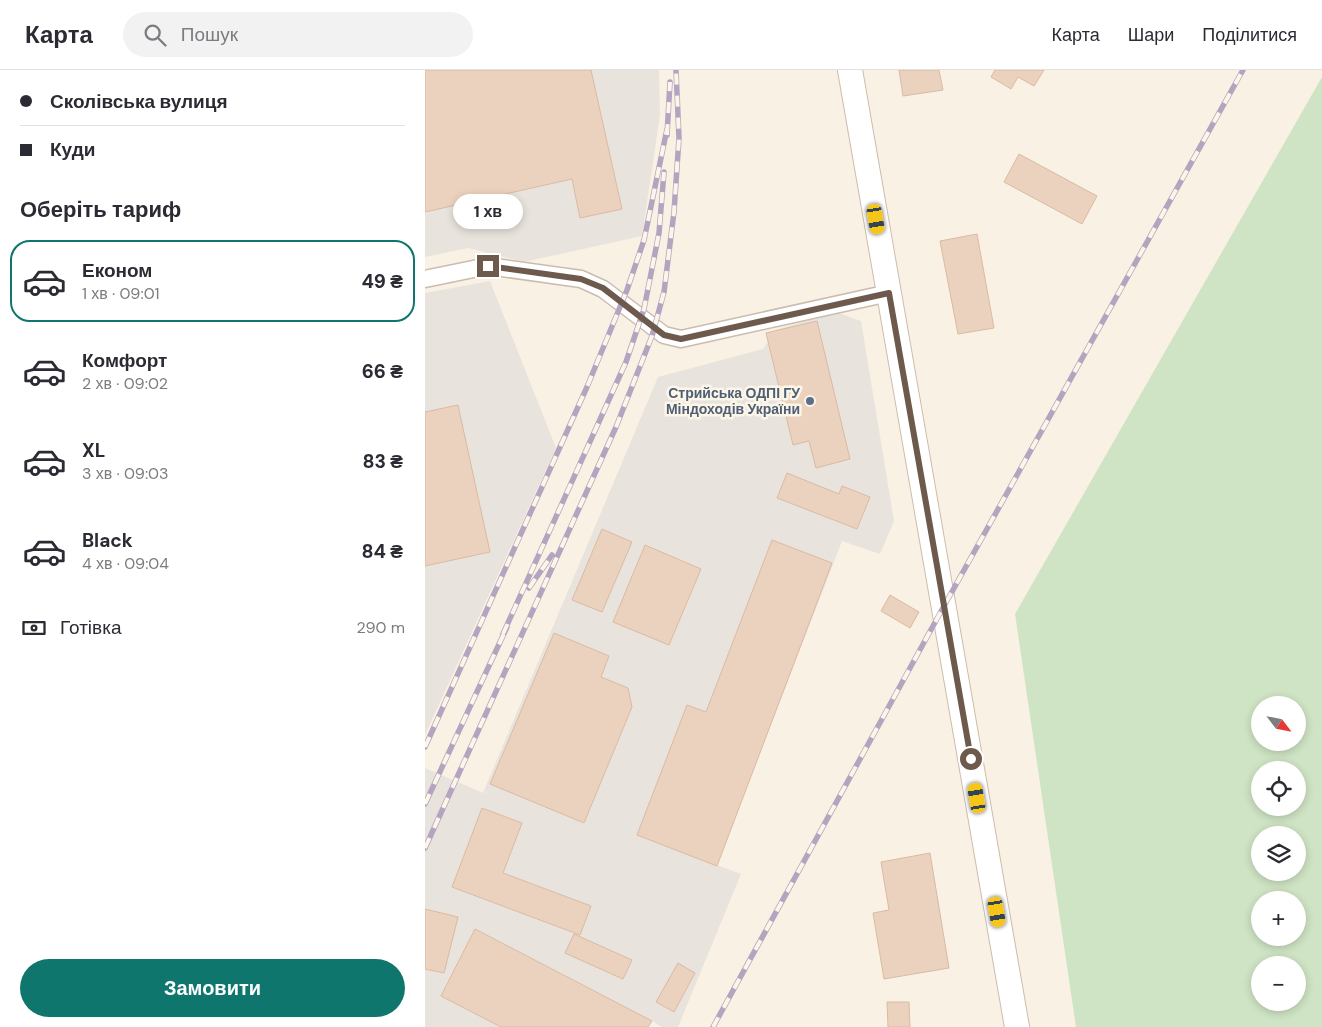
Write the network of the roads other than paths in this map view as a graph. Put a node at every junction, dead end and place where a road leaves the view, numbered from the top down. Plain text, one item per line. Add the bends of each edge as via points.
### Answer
1 (850, 70) edge
2 (425, 279) edge
3 (889, 293) junction
4 (1017, 1027) edge

1 - 3 street
2 - 3 street via 488,266 581,279 603,288 664,335 681,339
3 - 4 street

